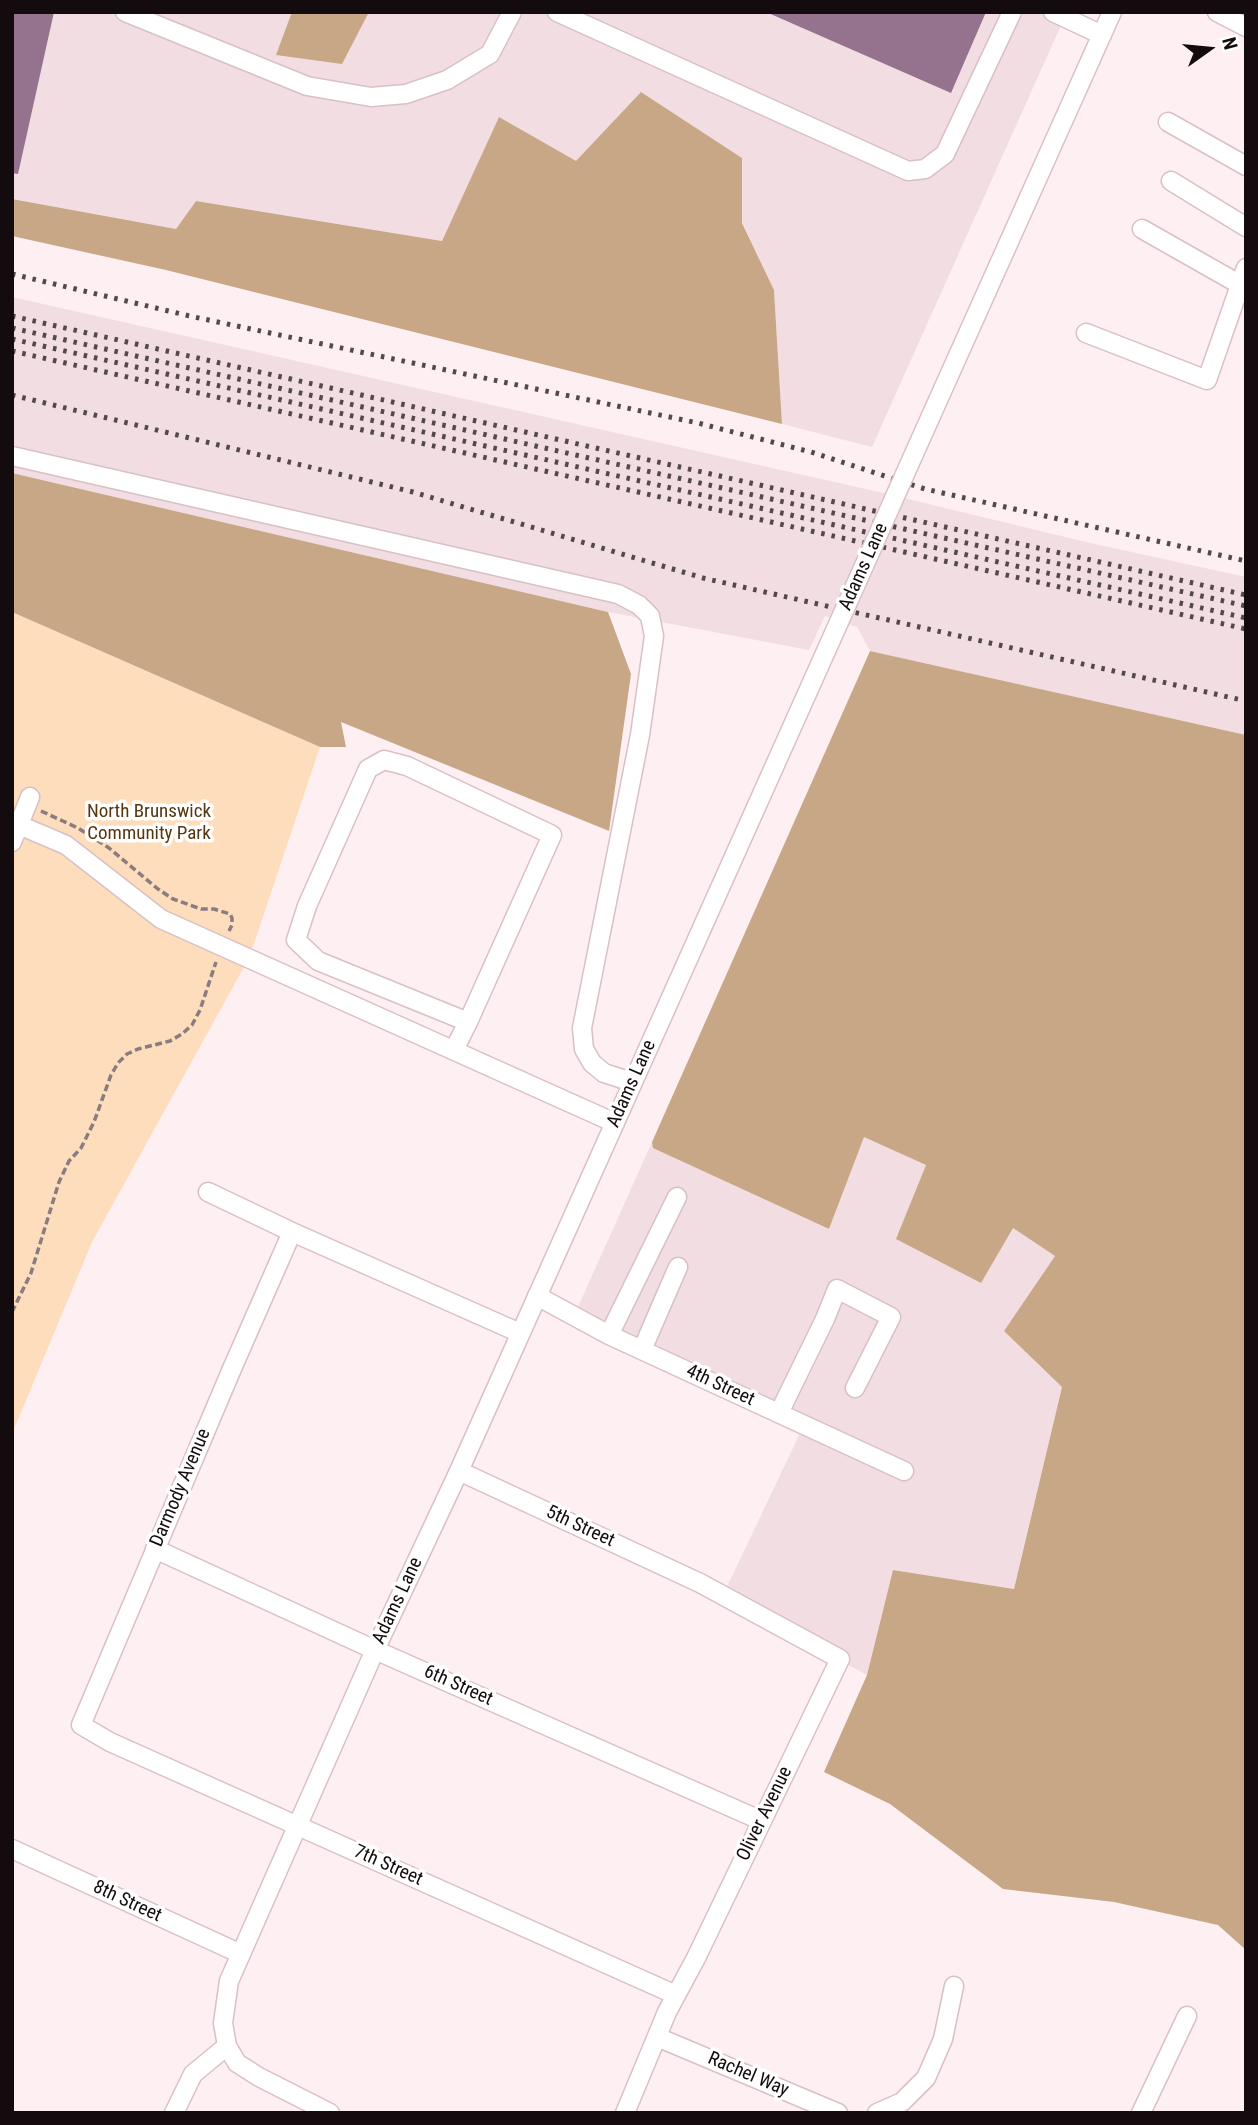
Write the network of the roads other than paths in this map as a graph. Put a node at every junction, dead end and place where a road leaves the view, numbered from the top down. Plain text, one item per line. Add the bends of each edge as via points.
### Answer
1 (125, 12) edge
2 (512, 12) edge
3 (557, 12) edge
4 (1012, 12) edge
5 (1053, 12) edge
6 (1112, 12) edge
7 (1217, 12) edge
8 (1246, 27) edge
9 (1102, 35) junction
10 (1168, 122) dead end
11 (1246, 166) edge
12 (1171, 181) dead end
13 (1246, 227) edge
14 (1142, 229) dead end
15 (1244, 280) edge
16 (1086, 332) dead end
17 (12, 456) edge
18 (36, 804) road end
19 (16, 823) edge
20 (12, 842) edge
21 (468, 1022) junction
22 (454, 1050) junction
23 (632, 1082) junction
24 (615, 1123) junction
25 (208, 1192) dead end
26 (677, 1198) dead end
27 (292, 1232) junction
28 (678, 1266) dead end
29 (537, 1296) junction
30 (520, 1333) junction
31 (610, 1335) junction
32 (642, 1350) junction
33 (855, 1388) dead end
34 (779, 1413) junction
35 (459, 1471) junction
36 (904, 1471) dead end
37 (155, 1549) junction
38 (701, 1583) joint
39 (375, 1650) junction
40 (101, 1737) joint
41 (762, 1821) junction
42 (297, 1825) junction
43 (12, 1849) edge
44 (241, 1954) junction
45 (954, 1986) dead end
46 (676, 1995) junction
47 (1187, 2016) dead end
48 (657, 2037) junction
49 (227, 2046) junction
50 (174, 2113) edge
51 (330, 2113) edge
52 (625, 2113) edge
53 (838, 2113) edge
54 (877, 2113) edge
55 (1141, 2113) edge

1 - 2 street via 307,86 371,97 406,94 447,80 490,54
3 - 4 street via 908,171 925,169 945,154
5 - 9 street
6 - 9 street, Adams Lane
7 - 8 street
9 - 23 street, Adams Lane, bridge
10 - 11 street
12 - 13 street
14 - 15 street
15 - 16 street via 1207,380
17 - 23 street via 618,594 650,616 654,636 640,734 582,1028 584,1049 592,1063 604,1073
18 - 19 street
19 - 20 street
19 - 22 street via 66,845 161,919
21 - 21 street via 318,961 296,940 368,769 384,760 407,766 552,835
21 - 22 street
22 - 24 street
23 - 24 street, Adams Lane
24 - 29 street, Adams Lane
25 - 27 street
26 - 31 street
27 - 30 street
27 - 37 street, Darmody Avenue
28 - 32 street
29 - 30 street, Adams Lane
29 - 31 street, 4th Street
30 - 35 street, Adams Lane
31 - 32 street, 4th Street
32 - 34 street, 4th Street
33 - 34 street via 891,1317 837,1289
34 - 36 street, 4th Street
35 - 38 street, 5th Street
35 - 39 street, Adams Lane
37 - 39 street, 6th Street
37 - 40 street, Darmody Avenue via 81,1725
38 - 41 street, Oliver Avenue via 840,1659
39 - 41 street, 6th Street
39 - 42 street, Adams Lane
40 - 42 street, 7th Street
41 - 46 street, Oliver Avenue
42 - 44 street, Adams Lane
42 - 46 street, 7th Street
43 - 44 street, 8th Street
44 - 49 street, Adams Lane via 225,2000
45 - 54 street via 943,2039 926,2078 902,2102
46 - 48 street, Oliver Avenue
47 - 55 street
48 - 52 street, Oliver Avenue
48 - 53 street, Rachel Way
49 - 50 street via 193,2074
49 - 51 street via 237,2063

